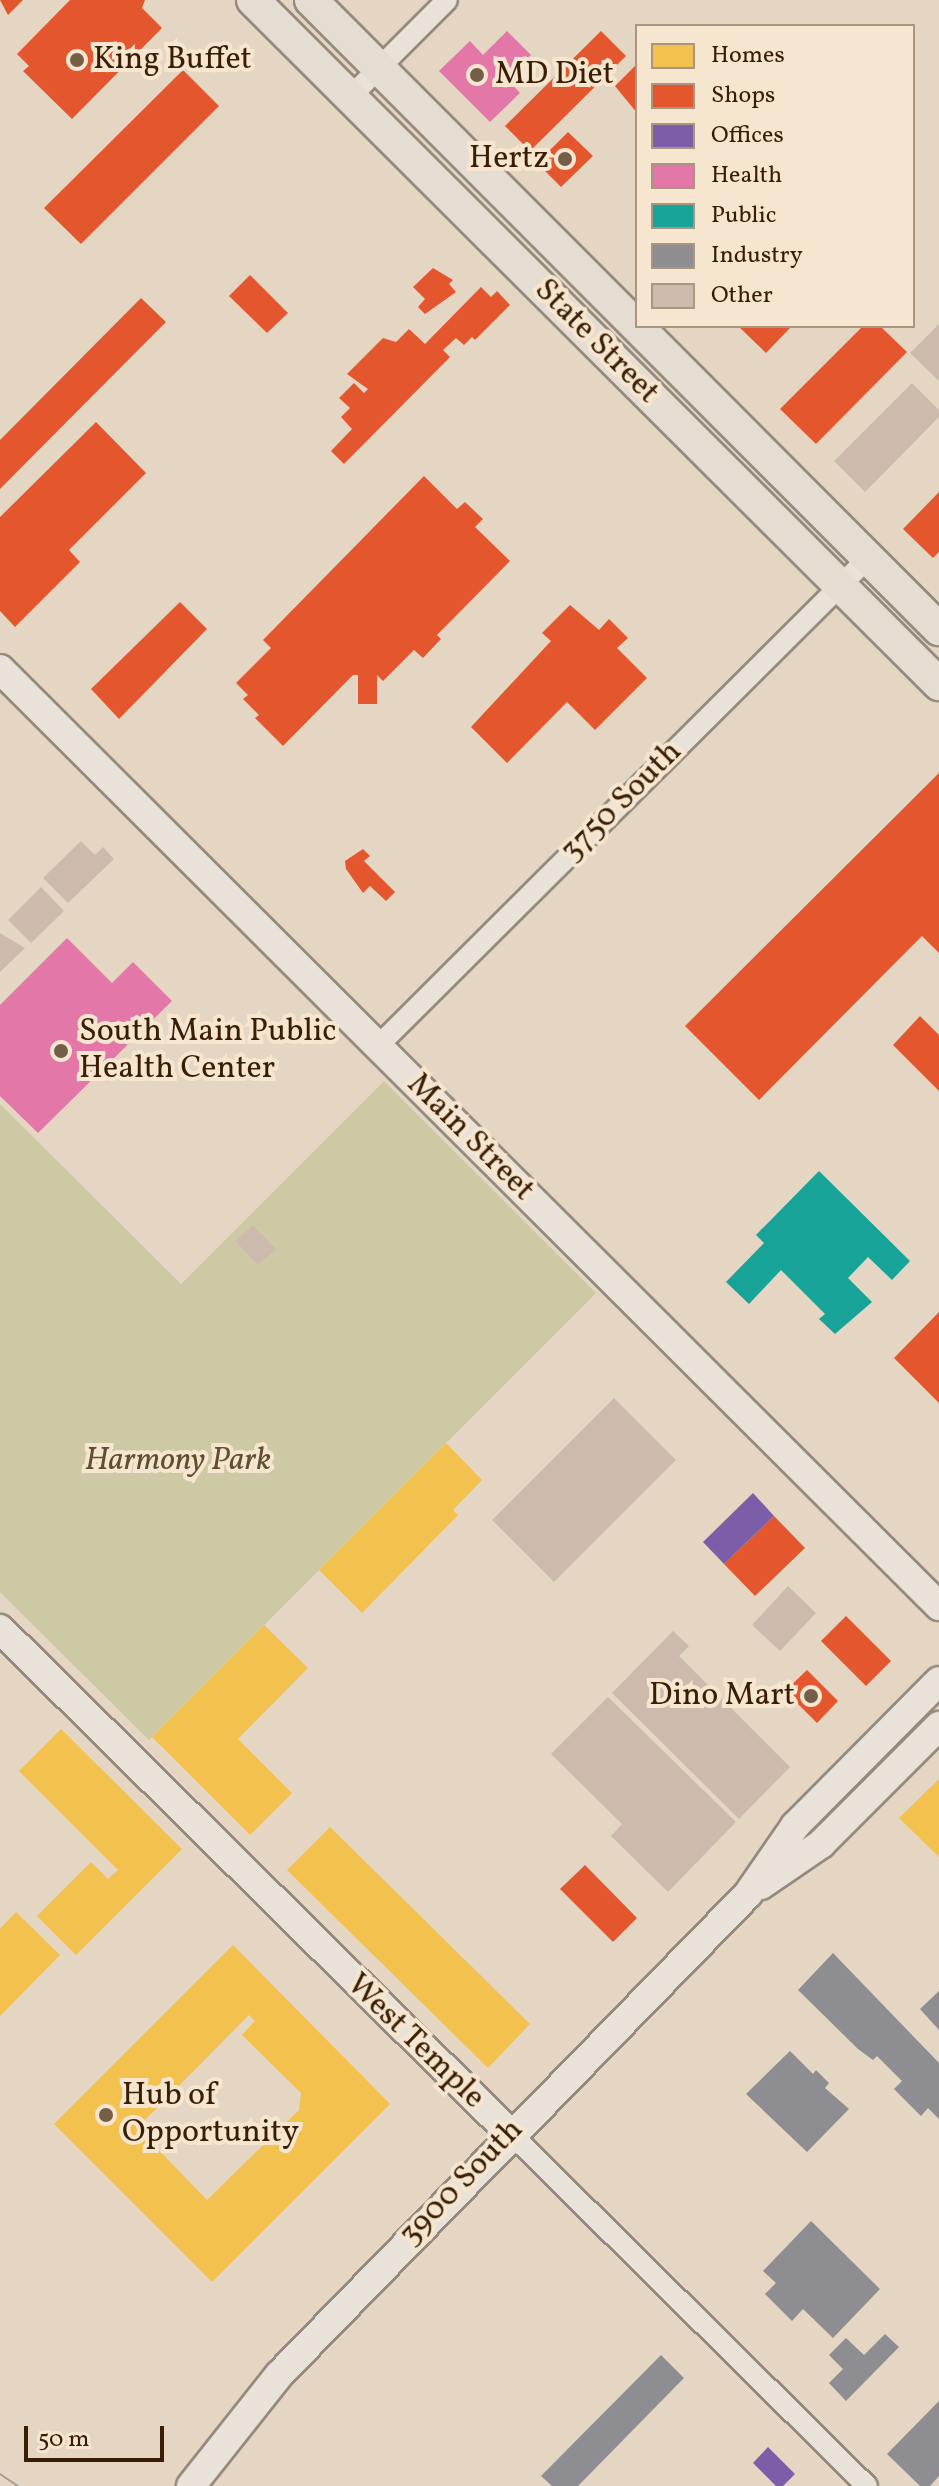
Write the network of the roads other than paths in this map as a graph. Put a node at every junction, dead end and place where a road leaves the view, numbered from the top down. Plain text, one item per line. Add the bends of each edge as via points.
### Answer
1 (253, 0) edge
2 (311, 0) edge
3 (447, 0) edge
4 (378, 68) junction
5 (350, 97) junction
6 (635, 326) edge
7 (637, 328) edge
8 (867, 559) junction
9 (840, 584) junction
10 (939, 629) edge
11 (0, 669) edge
12 (939, 684) edge
13 (378, 1046) junction
14 (939, 1606) edge
15 (0, 1629) edge
16 (939, 1681) edge
17 (939, 1726) edge
18 (748, 1894) junction
19 (510, 2133) junction
20 (191, 2486) edge
21 (867, 2486) edge

1 - 5 main road, State Street
2 - 4 main road, State Street
3 - 4 street
4 - 5 street
4 - 6 main road, State Street
5 - 9 main road, State Street
7 - 8 main road, State Street
8 - 9 street, 3750 South
8 - 10 main road, State Street
9 - 12 main road, State Street
9 - 13 street, 3750 South
11 - 13 street, Main Street
13 - 14 street, Main Street
15 - 19 street, West Temple
16 - 18 street, 3900 South via 795,1826
17 - 18 street, 3900 South via 821,1844
18 - 19 street, 3900 South
19 - 20 street, 3900 South via 279,2375
19 - 21 street, West Temple

